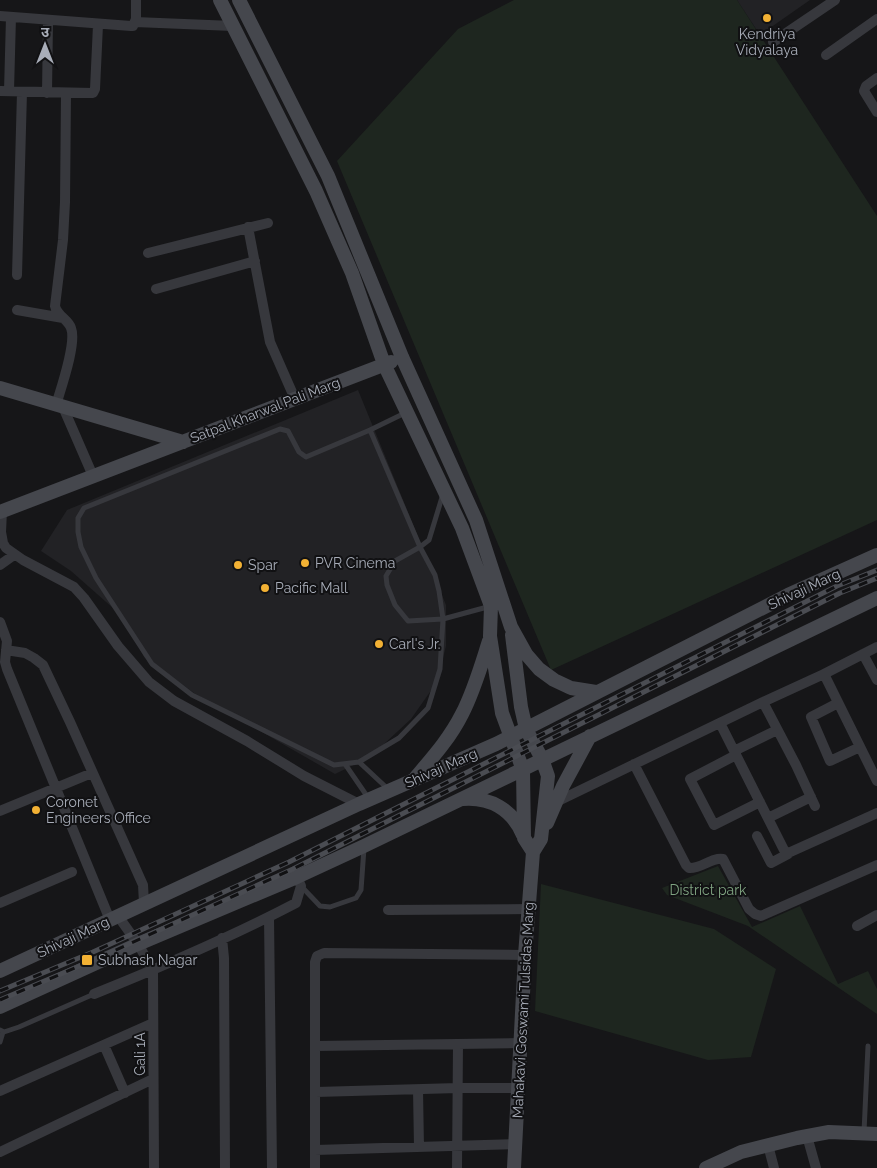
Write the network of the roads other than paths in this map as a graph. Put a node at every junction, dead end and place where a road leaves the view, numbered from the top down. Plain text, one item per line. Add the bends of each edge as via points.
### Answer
1 (136, 0) edge
2 (220, 0) edge
3 (239, 0) edge
4 (835, 0) edge
5 (5, 17) edge
6 (877, 19) edge
7 (48, 20) junction
8 (135, 22) junction
9 (98, 25) junction
10 (233, 26) junction
11 (773, 42) dead end
12 (826, 55) dead end
13 (877, 78) edge
14 (4, 91) edge
15 (22, 92) junction
16 (46, 93) junction
17 (66, 94) junction
18 (877, 111) edge
19 (268, 223) dead end
20 (248, 227) junction
21 (148, 253) dead end
22 (255, 261) junction
23 (17, 275) dead end
24 (156, 289) dead end
25 (17, 310) dead end
26 (63, 318) junction
27 (402, 357) junction
28 (384, 364) junction
29 (0, 388) edge
30 (295, 399) junction
31 (60, 406) junction
32 (407, 412) junction
33 (370, 430) junction
34 (183, 442) junction
35 (92, 476) junction
36 (444, 491) junction
37 (1, 512) edge
38 (1, 544) edge
39 (420, 547) junction
40 (14, 555) junction
41 (877, 555) edge
42 (0, 565) edge
43 (877, 598) edge
44 (491, 606) junction
45 (443, 619) junction
46 (0, 622) edge
47 (511, 627) junction
48 (490, 636) junction
49 (877, 647) edge
50 (6, 650) junction
51 (863, 654) junction
52 (824, 674) junction
53 (877, 680) edge
54 (596, 692) junction
55 (763, 702) junction
56 (838, 703) junction
57 (720, 723) junction
58 (526, 729) junction
59 (777, 730) junction
60 (510, 736) junction
61 (590, 736) junction
62 (860, 747) junction
63 (735, 753) junction
64 (542, 759) junction
65 (359, 762) junction
66 (346, 764) junction
67 (634, 764) junction
68 (523, 770) junction
69 (92, 773) junction
70 (414, 780) junction
71 (877, 781) edge
72 (54, 788) junction
73 (390, 791) junction
74 (460, 799) junction
75 (364, 802) junction
76 (556, 802) junction
77 (760, 802) junction
78 (0, 811) edge
79 (877, 813) edge
80 (768, 818) junction
81 (757, 836) dead end
82 (524, 838) junction
83 (541, 839) junction
84 (364, 846) junction
85 (533, 852) junction
86 (788, 854) junction
87 (877, 865) edge
88 (72, 872) dead end
89 (299, 882) junction
90 (0, 903) edge
91 (144, 903) junction
92 (529, 909) junction
93 (388, 910) dead end
94 (877, 915) edge
95 (269, 917) junction
96 (114, 918) junction
97 (857, 926) dead end
98 (222, 938) junction
99 (138, 944) junction
100 (525, 955) junction
101 (153, 970) junction
102 (0, 971) edge
103 (94, 994) joint
104 (0, 1007) edge
105 (153, 1023) junction
106 (1, 1031) edge
107 (0, 1042) edge
108 (520, 1043) junction
109 (458, 1044) junction
110 (104, 1045) junction
111 (316, 1046) junction
112 (868, 1046) dead end
113 (153, 1079) junction
114 (458, 1088) junction
115 (518, 1088) junction
116 (418, 1090) junction
117 (0, 1091) edge
118 (316, 1092) junction
119 (125, 1093) junction
120 (871, 1133) edge
121 (807, 1136) junction
122 (515, 1144) junction
123 (768, 1145) junction
124 (457, 1146) junction
125 (419, 1147) junction
126 (315, 1150) junction
127 (0, 1152) edge
128 (729, 1163) edge
129 (152, 1167) edge
130 (224, 1168) edge
131 (272, 1168) edge
132 (315, 1168) edge
133 (458, 1168) edge
134 (514, 1168) edge
135 (706, 1168) edge
136 (774, 1168) edge
137 (816, 1168) edge

1 - 8 street
2 - 10 street
3 - 27 street via 328,176
4 - 11 street
5 - 7 street
5 - 14 street
6 - 12 street
7 - 9 street
7 - 16 street
8 - 9 street via 133,26
8 - 10 street
9 - 17 street via 94,92
10 - 28 street via 316,191 352,273
13 - 18 street via 864,91
14 - 15 street
15 - 16 street
15 - 23 street
16 - 17 street
17 - 26 street via 65,202 55,306
19 - 20 street
20 - 21 street
20 - 22 street
22 - 24 street
22 - 30 street via 270,342
25 - 26 street
26 - 31 street via 71,327 72,342
27 - 28 street, Satpal Kharwal Pali Marg
27 - 47 street via 476,520
28 - 30 street, Satpal Kharwal Pali Marg
28 - 32 street
29 - 31 street, Satpal Kharwal Pali Marg
30 - 34 street, Satpal Kharwal Pali Marg
31 - 34 street, Satpal Kharwal Pali Marg
31 - 35 street
32 - 33 lane
32 - 36 street
33 - 39 lane
33 - 66 lane via 306,457 299,452 288,431 280,429 84,508 78,518 81,547 96,578 152,664 192,695 334,765
34 - 35 street
35 - 37 street
36 - 39 lane via 429,540
36 - 44 street via 462,528
37 - 38 street
38 - 40 street
39 - 45 lane via 435,575
39 - 45 lane via 395,561 386,576 387,585 394,605 408,621
40 - 42 street
40 - 75 street via 74,587 118,646 162,693 304,776
41 - 54 street, Shivaji Marg via 788,595
43 - 61 street
44 - 45 lane
44 - 48 street
45 - 65 lane via 440,669 428,708 399,738
46 - 50 street, Gali 1A
47 - 54 street via 539,669 572,688
47 - 58 street, Mahakavi Goswami Tulsidas Marg
48 - 60 street via 502,713
48 - 70 street via 477,680 462,714 442,746
49 - 51 street
50 - 69 street via 25,653 43,665
50 - 72 street, Gali 1A via 7,669
51 - 52 street
51 - 53 street
52 - 55 street
52 - 56 street
54 - 58 street, Shivaji Marg
55 - 57 street
55 - 59 street
56 - 62 street
56 - 62 street via 811,717 830,761
57 - 63 street
57 - 67 street
58 - 60 street, Shivaji Marg
58 - 64 street, Mahakavi Goswami Tulsidas Marg
59 - 63 street
59 - 80 street via 813,802
60 - 68 street
60 - 70 street, Shivaji Marg
61 - 64 street
61 - 76 street
62 - 71 street
63 - 77 street
63 - 77 street via 690,779 714,825
64 - 68 street
64 - 83 street, Mahakavi Goswami Tulsidas Marg via 548,776
65 - 66 lane
65 - 73 lane
66 - 75 lane
67 - 76 street
67 - 87 street via 686,865 696,869 723,859 749,909 755,914 761,916
68 - 74 street
68 - 82 street
69 - 72 street
69 - 91 street via 143,885
70 - 73 street, Shivaji Marg
72 - 78 street
72 - 96 street, Gali 1A
73 - 75 street, Shivaji Marg
74 - 82 street via 474,798 500,806 519,825
74 - 84 street
75 - 91 street, Shivaji Marg
76 - 83 street
77 - 80 street
79 - 86 street
80 - 86 street
81 - 86 street via 771,863
82 - 85 street
83 - 85 street, Mahakavi Goswami Tulsidas Marg
84 - 89 street
84 - 89 lane via 361,890 356,898 330,907 320,906
85 - 92 street, Mahakavi Goswami Tulsidas Marg
88 - 90 street
89 - 95 street via 296,903
89 - 99 street
91 - 96 street, Shivaji Marg
92 - 93 street
92 - 100 street, Mahakavi Goswami Tulsidas Marg
94 - 97 street
95 - 98 street
95 - 131 street
96 - 99 street, Gali 1A
96 - 102 street, Shivaji Marg
98 - 101 street
98 - 130 street
99 - 101 street, Gali 1A
99 - 104 street
100 - 108 street, Mahakavi Goswami Tulsidas Marg
100 - 111 street via 320,954 315,958
101 - 103 street
101 - 105 street, Gali 1A
103 - 106 lane via 19,1027
105 - 110 street
105 - 113 street, Gali 1A
106 - 107 lane
108 - 109 street
108 - 115 street, Mahakavi Goswami Tulsidas Marg
109 - 111 street
109 - 114 street
110 - 117 street
110 - 119 street
111 - 118 street
112 - 120 lane
113 - 119 street
113 - 129 street, Gali 1A
114 - 115 street
114 - 116 street
114 - 124 street
115 - 122 street, Mahakavi Goswami Tulsidas Marg
116 - 118 street
116 - 125 street
118 - 126 street
119 - 127 street
120 - 121 street via 829,1132
121 - 123 street
121 - 137 street
122 - 124 street
122 - 134 street, Mahakavi Goswami Tulsidas Marg
123 - 128 street via 741,1152
123 - 136 street
124 - 125 street
124 - 133 street
125 - 126 street
126 - 132 street
128 - 135 street

